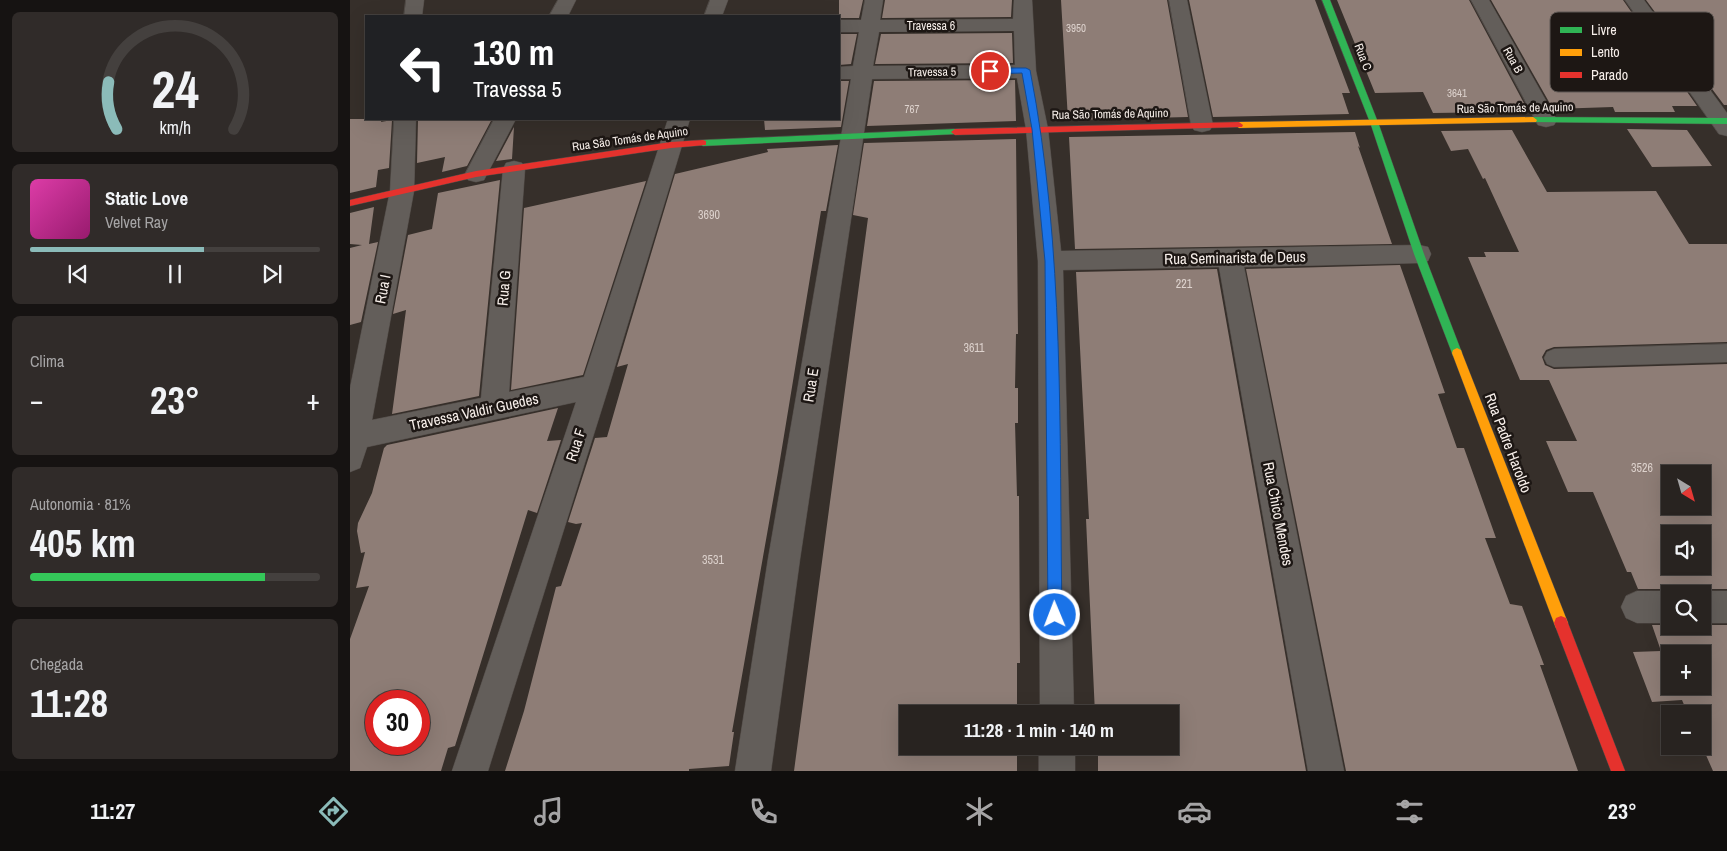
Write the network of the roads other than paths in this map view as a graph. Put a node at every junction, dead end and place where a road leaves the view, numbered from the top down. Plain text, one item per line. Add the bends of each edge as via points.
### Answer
1 (415, 0) edge
2 (568, 0) edge
3 (719, 0) edge
4 (1178, 0) edge
5 (1326, 0) edge
6 (1480, 0) edge
7 (1634, 0) edge
8 (1643, 12) edge
9 (872, 13) edge
10 (1023, 13) edge
11 (413, 15) edge
12 (560, 15) edge
13 (712, 15) edge
14 (840, 26) edge
15 (1026, 70) junction
16 (851, 72) edge
17 (1702, 92) edge
18 (406, 120) edge
19 (504, 120) edge
20 (1546, 120) junction
21 (1375, 124) junction
22 (1725, 124) edge
23 (1202, 125) junction
24 (1037, 129) junction
25 (675, 132) edge
26 (850, 135) junction
27 (514, 169) junction
28 (476, 174) junction
29 (402, 191) junction
30 (350, 203) edge
31 (1419, 254) junction
32 (1230, 258) junction
33 (1050, 261) junction
34 (1727, 353) edge
35 (1554, 358) dead end
36 (595, 386) junction
37 (494, 407) junction
38 (352, 448) edge
39 (1637, 607) dead end
40 (1661, 607) edge
41 (1711, 607) edge
42 (1727, 607) edge
43 (1056, 705) edge
44 (1057, 755) edge
45 (470, 771) edge
46 (753, 771) edge
47 (1057, 771) edge
48 (1326, 771) edge
49 (1618, 771) edge

1 - 11 street
2 - 12 street
3 - 13 street
4 - 23 street
5 - 21 street, Rua C
6 - 20 street, Rua B
7 - 8 street
9 - 10 street, Travessa 6
9 - 14 street, Travessa 6
9 - 16 street, Rua E
10 - 15 street
15 - 16 street, Travessa 5
15 - 24 street
16 - 26 street, Rua E
17 - 22 street
18 - 29 street, Rua I
19 - 28 street
20 - 21 street, Rua São Tomás de Aquino
20 - 22 street, Rua São Tomás de Aquino
21 - 23 street, Rua São Tomás de Aquino
21 - 31 street, Rua Padre Haroldo
23 - 24 street, Rua São Tomás de Aquino
24 - 26 street, Rua São Tomás de Aquino
24 - 33 street
25 - 26 street, Rua São Tomás de Aquino
25 - 27 street, Rua São Tomás de Aquino
25 - 36 street, Rua F
26 - 46 street, Rua E
27 - 28 street, Rua São Tomás de Aquino
27 - 37 street, Rua G
28 - 29 street, Rua São Tomás de Aquino
29 - 30 street, Rua São Tomás de Aquino
29 - 38 street, Rua I
31 - 32 street, Rua Seminarista de Deus
31 - 49 street, Rua Padre Haroldo
32 - 33 street, Rua Seminarista de Deus
32 - 48 street, Rua Chico Mendes
33 - 43 street
34 - 35 lane
36 - 37 street, Travessa Valdir Guedes
36 - 45 street, Rua F
37 - 38 street, Travessa Valdir Guedes
39 - 40 street
41 - 42 street
44 - 47 street

